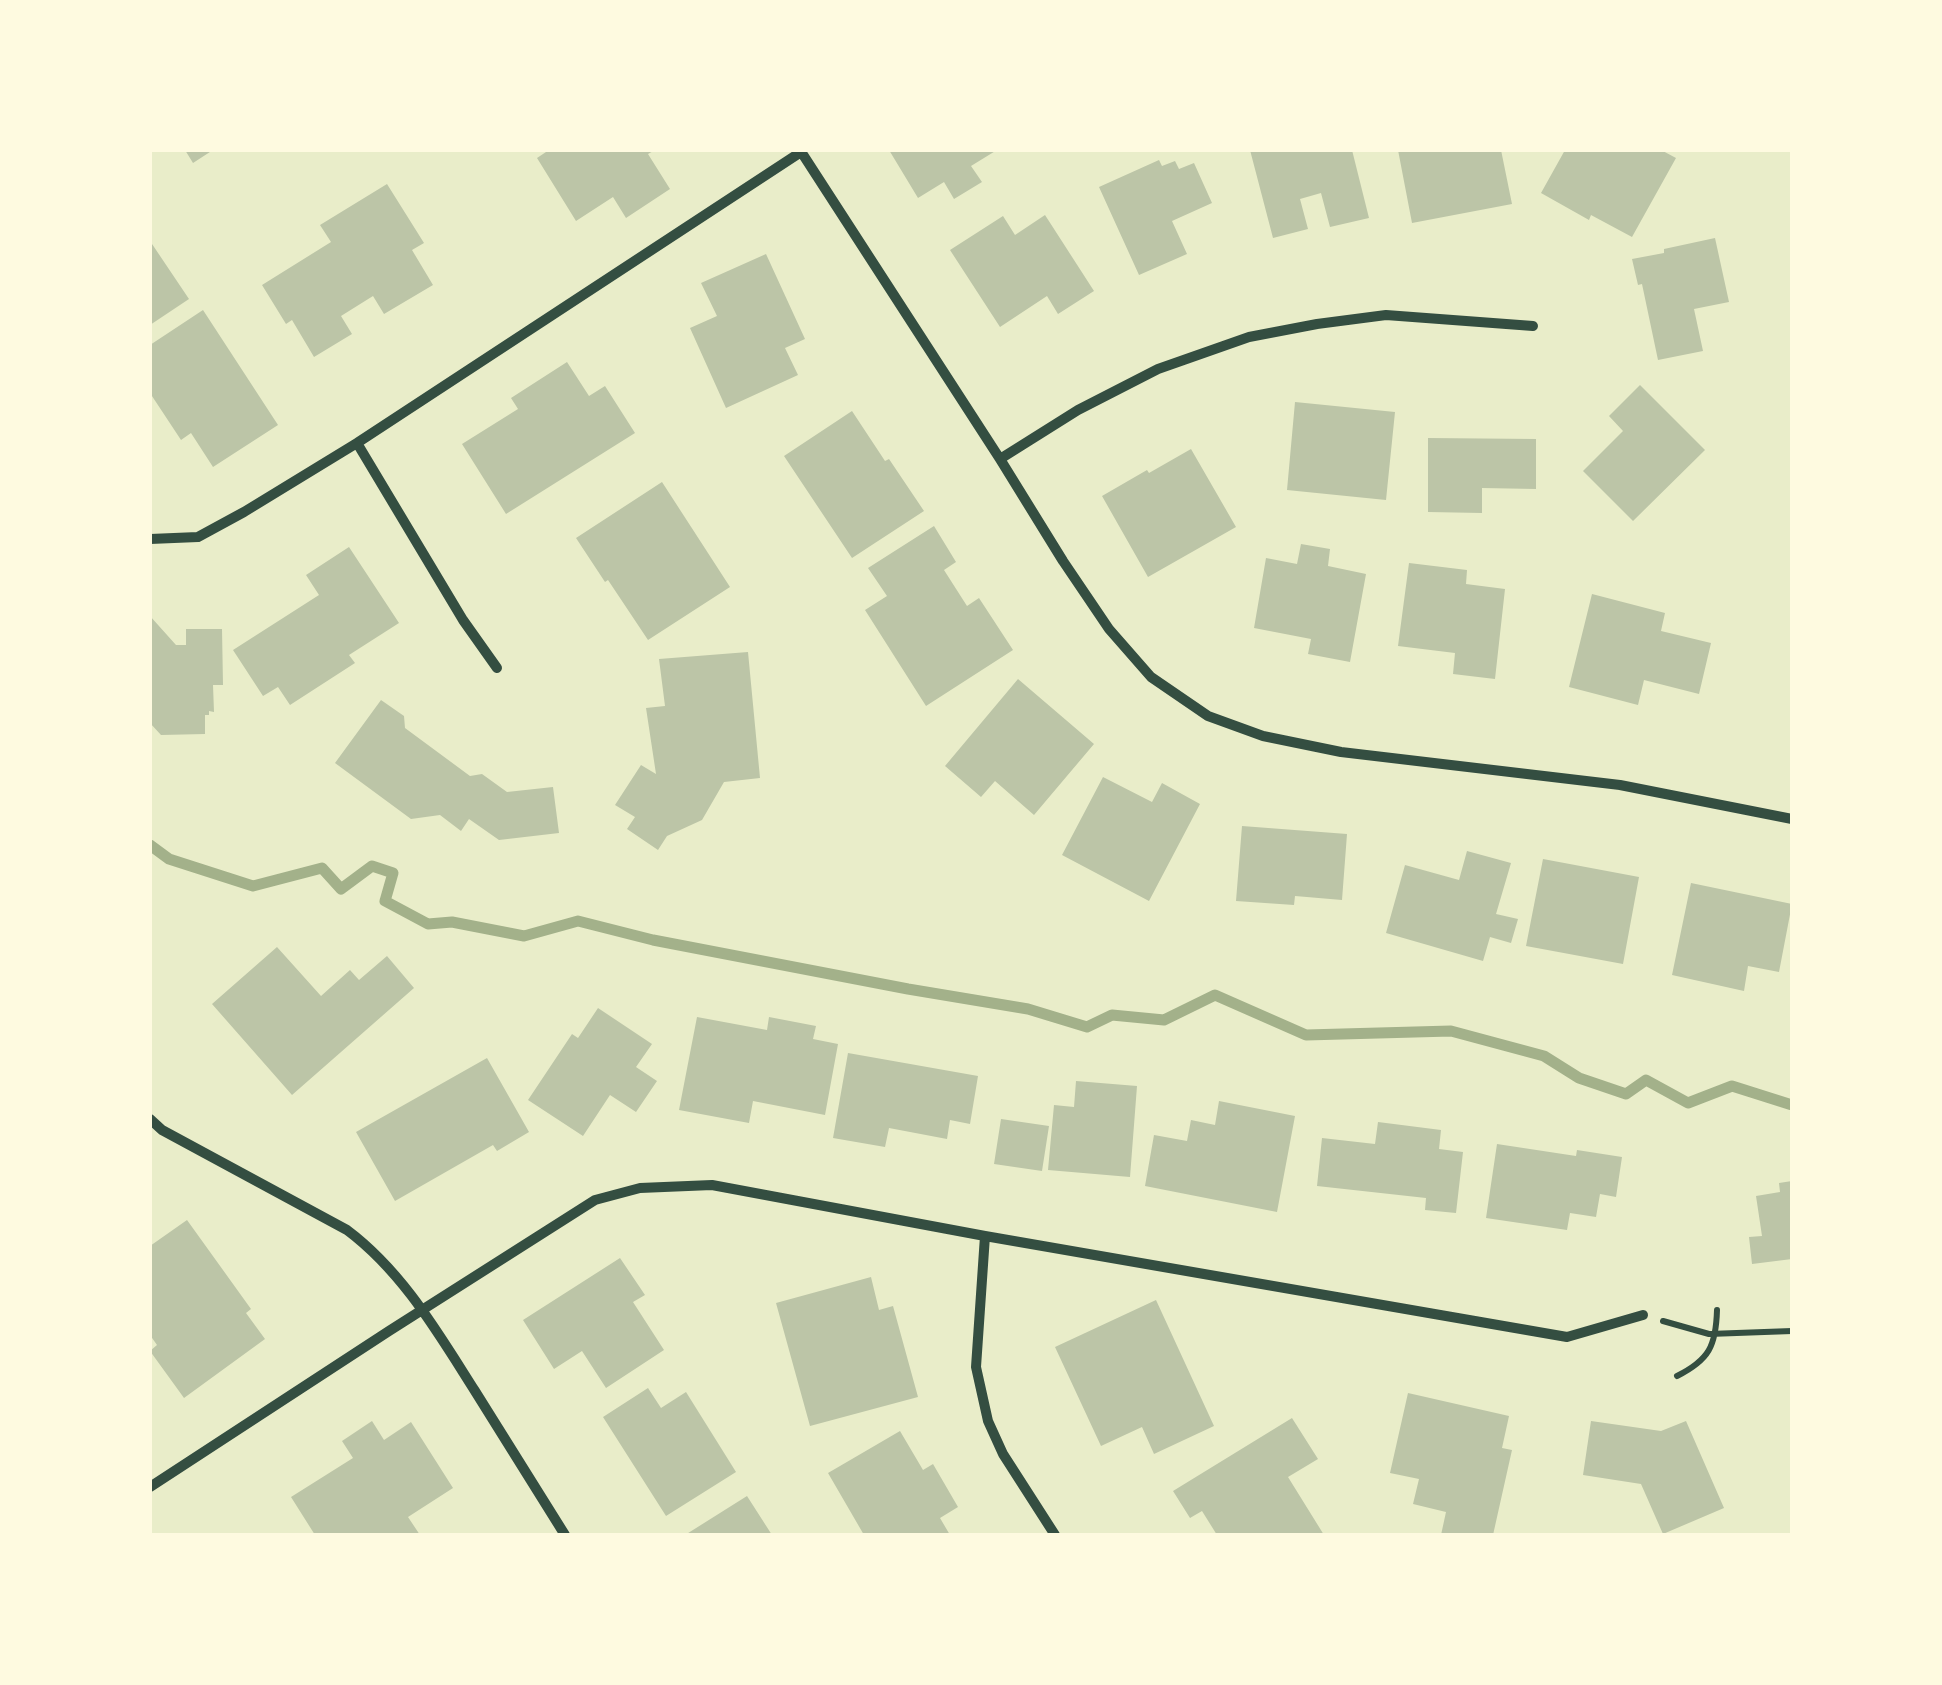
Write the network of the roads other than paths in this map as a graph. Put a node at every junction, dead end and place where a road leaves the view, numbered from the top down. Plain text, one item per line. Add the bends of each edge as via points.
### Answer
1 (801, 151) edge
2 (1534, 326) dead end
3 (357, 443) junction
4 (1000, 459) junction
5 (150, 538) edge
6 (497, 668) dead end
7 (1792, 819) edge
8 (150, 1120) edge
9 (985, 1236) junction
10 (421, 1310) junction
11 (1642, 1315) road end
12 (150, 1487) edge
13 (565, 1535) edge
14 (1055, 1535) edge

1 - 3 street
1 - 4 street
2 - 4 street via 1386,315 1249,337 1158,370
3 - 5 street via 198,537
3 - 6 street
4 - 7 street via 1109,628 1151,676 1208,716 1262,736 1341,752 1620,785
8 - 10 street via 347,1230 372,1248
9 - 10 street via 712,1184 640,1188 595,1200
9 - 11 street via 1567,1337
9 - 14 street via 976,1367 988,1421
10 - 12 street
10 - 13 street

